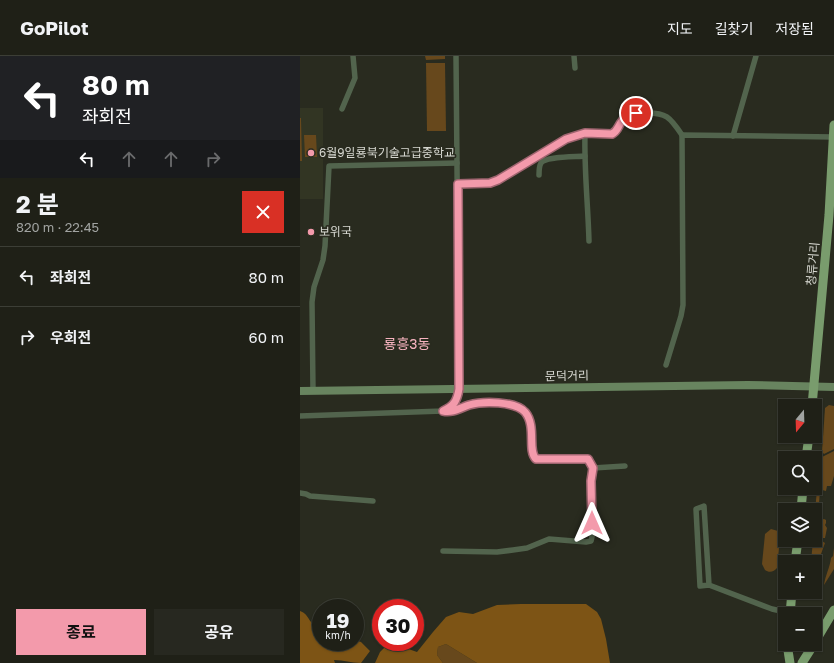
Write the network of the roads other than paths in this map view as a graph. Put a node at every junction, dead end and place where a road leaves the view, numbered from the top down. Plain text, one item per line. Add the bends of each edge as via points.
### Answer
1 (354, 56) edge
2 (456, 56) edge
3 (574, 56) edge
4 (756, 56) edge
5 (575, 68) dead end
6 (342, 109) dead end
7 (834, 124) edge
8 (585, 133) junction
9 (682, 135) junction
10 (733, 136) junction
11 (834, 137) edge
12 (584, 156) junction
13 (457, 163) junction
14 (539, 175) dead end
15 (458, 184) junction
16 (589, 241) dead end
17 (666, 365) dead end
18 (814, 386) junction
19 (834, 387) edge
20 (459, 389) junction
21 (300, 391) edge
22 (313, 391) junction
23 (813, 399) edge
24 (443, 411) junction
25 (300, 416) edge
26 (625, 466) dead end
27 (593, 468) junction
28 (300, 493) edge
29 (373, 501) dead end
30 (443, 551) dead end
31 (709, 586) junction
32 (778, 610) edge
33 (834, 610) edge
34 (822, 630) edge
35 (788, 651) edge
36 (809, 651) edge
37 (790, 663) edge
38 (802, 663) edge

1 - 6 street via 354,78
2 - 13 street
3 - 5 street
4 - 10 street
7 - 11 main road, 청류거리
8 - 9 street via 612,134 626,116 655,112 672,120
8 - 12 street
8 - 15 street via 566,139 498,180 490,183
9 - 10 street
9 - 17 street via 683,305
10 - 11 street
11 - 18 main road, 청류거리
12 - 14 street via 542,161
12 - 16 street
13 - 15 street
13 - 22 street via 329,166 325,246 312,302
15 - 20 street
18 - 19 main road, 문덕거리
18 - 20 main road, 문덕거리
18 - 23 main road, 청류거리
20 - 22 main road, 문덕거리
20 - 24 street via 458,399 453,406
21 - 22 main road, 문덕거리
24 - 25 street
24 - 27 street via 454,412 471,404 511,404 525,412 531,424 532,453 536,459 584,458 588,459
26 - 27 street
27 - 30 street via 591,541 549,539 527,548 497,552
28 - 29 street
31 - 31 street via 700,586 696,509 704,506
31 - 32 street
33 - 34 main road
35 - 37 main road
36 - 38 main road

